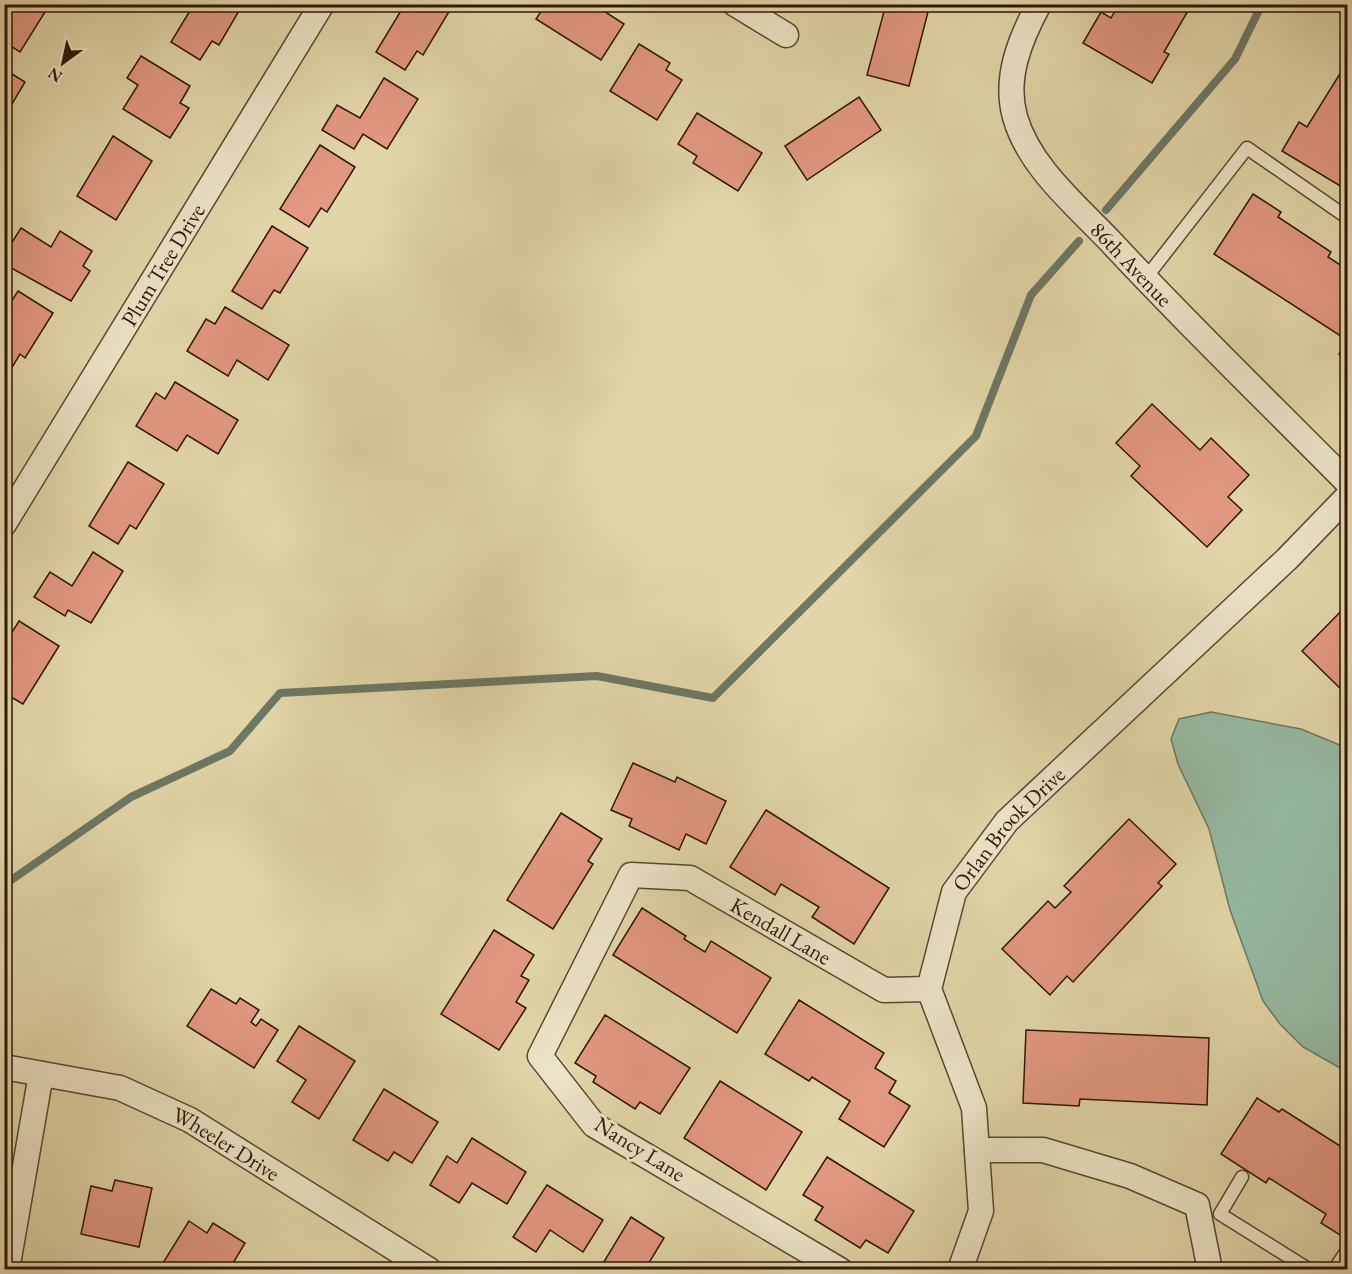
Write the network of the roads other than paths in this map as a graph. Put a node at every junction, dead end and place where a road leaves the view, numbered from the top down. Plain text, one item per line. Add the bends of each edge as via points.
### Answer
1 (322, 4) edge
2 (735, 4) edge
3 (1039, 4) edge
4 (786, 35) dead end
5 (1347, 218) edge
6 (1145, 279) junction
7 (1347, 483) edge
8 (1347, 496) edge
9 (4, 524) edge
10 (631, 875) joint
11 (930, 989) junction
12 (4, 1067) edge
13 (41, 1074) junction
14 (977, 1150) junction
15 (1242, 1177) dead end
16 (1210, 1214) junction
17 (1347, 1249) edge
18 (7, 1269) edge
19 (429, 1269) edge
20 (840, 1269) edge
21 (960, 1269) edge
22 (1210, 1269) edge
23 (1310, 1269) edge
24 (1334, 1269) edge

1 - 9 street, Plum Tree Drive
2 - 4 street
3 - 6 street, 86th Avenue via 1017,54 1010,86 1016,119 1029,150
5 - 6 lane via 1247,148
6 - 7 street, 86th Avenue
8 - 11 street, Orlan Brook Drive via 1287,559 1007,821 954,892
10 - 11 street, Kendall Lane via 690,878 884,990
10 - 20 street, Nancy Lane via 540,1056 594,1125
11 - 14 street via 974,1108
12 - 13 street, Wheeler Drive
13 - 18 street
13 - 19 street, Wheeler Drive via 120,1088 190,1120
14 - 16 street via 1054,1153 1130,1176 1197,1204
14 - 21 street via 981,1211
15 - 16 lane
16 - 22 street
16 - 23 lane
17 - 24 lane

